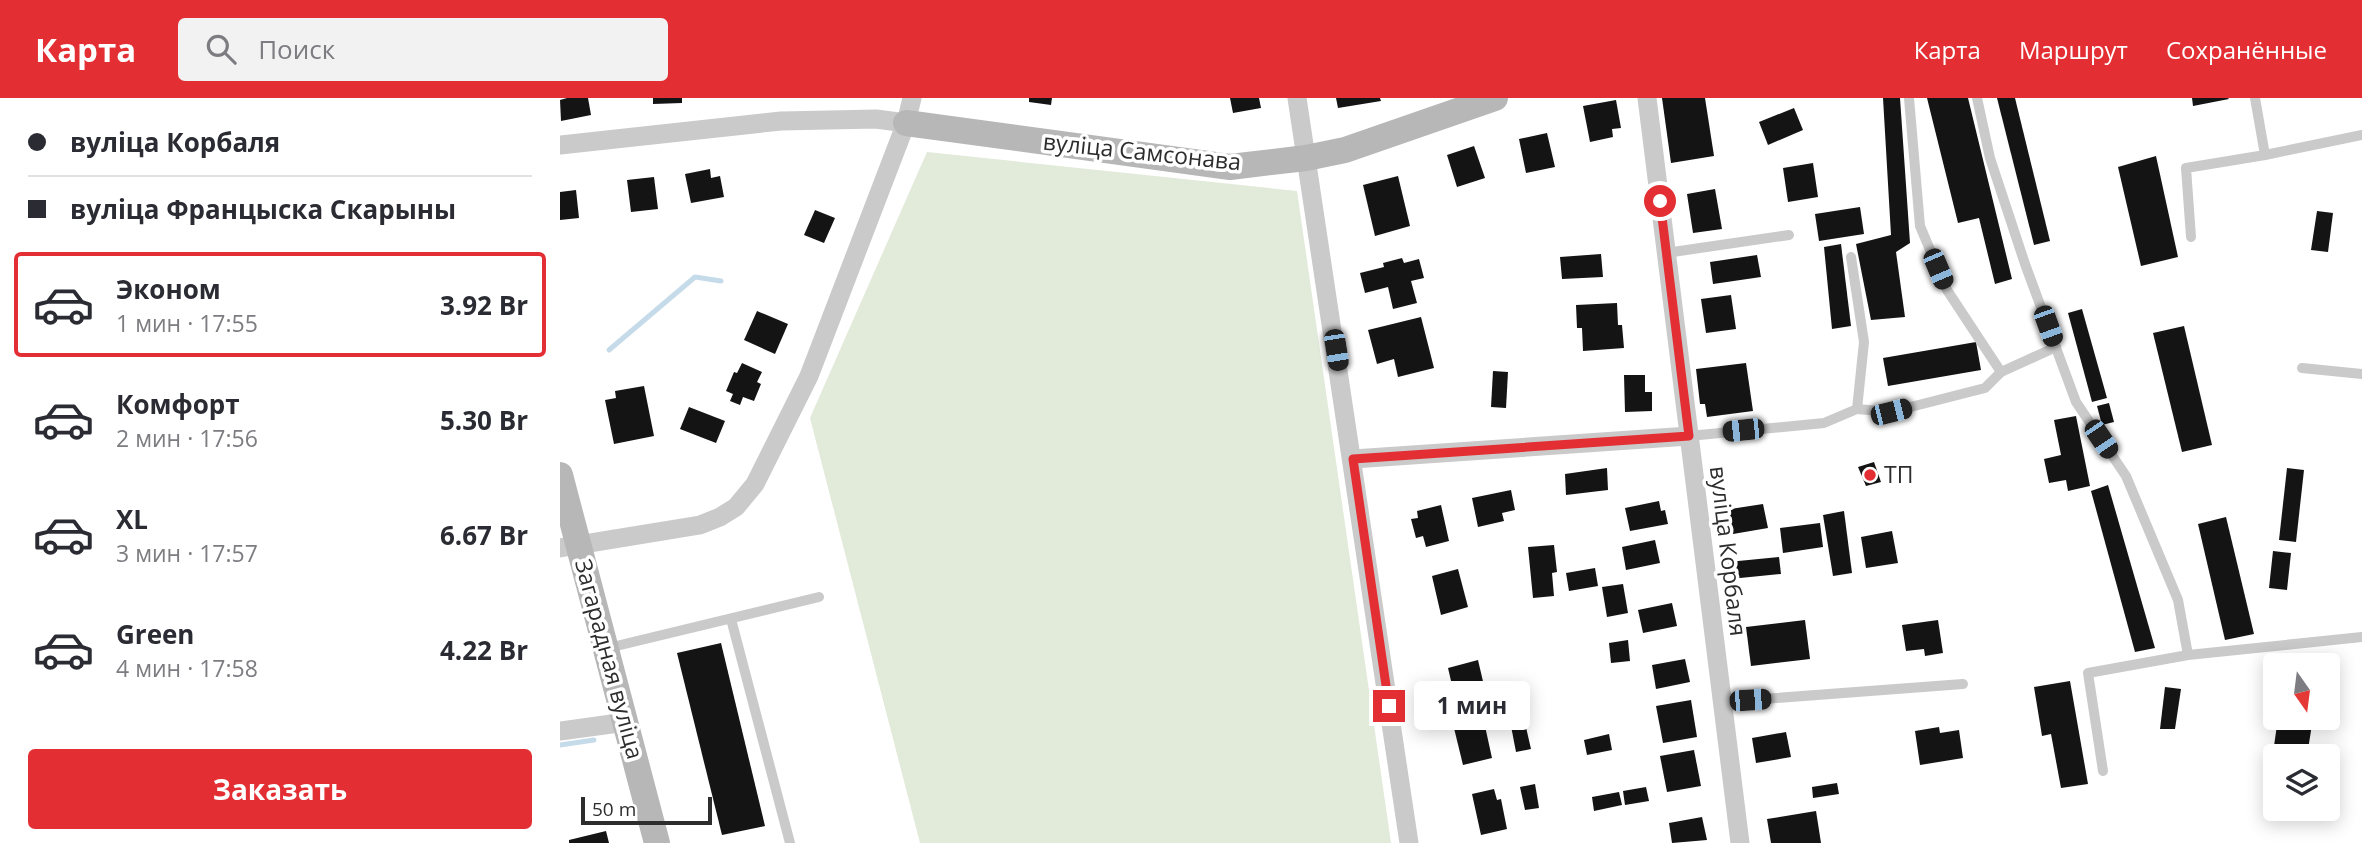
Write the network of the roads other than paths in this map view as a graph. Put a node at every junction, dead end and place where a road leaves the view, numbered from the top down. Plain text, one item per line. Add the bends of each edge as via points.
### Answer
1 (1297, 98) edge
2 (1495, 98) edge
3 (1647, 98) edge
4 (1909, 98) edge
5 (1977, 98) edge
6 (2255, 98) edge
7 (909, 110) edge
8 (2362, 135) edge
9 (560, 145) edge
10 (2265, 155) junction
11 (1306, 158) junction
12 (1789, 235) dead end
13 (2191, 237) dead end
14 (1666, 253) junction
15 (1851, 257) dead end
16 (2056, 347) junction
17 (2302, 368) dead end
18 (2001, 372) junction
19 (2362, 374) edge
20 (1857, 410) junction
21 (1689, 436) junction
22 (1353, 459) junction
23 (560, 475) edge
24 (570, 547) edge
25 (819, 597) dead end
26 (731, 619) junction
27 (2362, 637) edge
28 (607, 648) junction
29 (2188, 655) junction
30 (1963, 684) dead end
31 (1723, 702) junction
32 (626, 722) junction
33 (560, 731) edge
34 (2103, 771) dead end
35 (657, 843) edge
36 (790, 843) edge
37 (1409, 843) edge
38 (1740, 843) edge

1 - 11 street
2 - 11 street, вуліца Самсонава via 1345,150
3 - 14 street, вуліца Корбаля
4 - 18 lane via 1920,226 1947,290
5 - 16 lane via 1990,158
6 - 10 lane
7 - 9 street via 876,118 781,121
7 - 11 street, вуліца Самсонава via 1230,167
7 - 24 street via 809,376 755,484 736,507 700,526
8 - 10 lane
10 - 13 lane via 2186,168
11 - 22 street
12 - 14 lane
14 - 21 street, вуліца Корбаля
15 - 20 lane via 1864,342
16 - 18 lane
16 - 29 lane via 2076,402 2126,476 2178,600
17 - 19 lane
18 - 20 lane via 1985,388 1891,412
20 - 21 lane via 1824,423
21 - 22 street
21 - 31 street, вуліца Корбаля
22 - 37 street
23 - 24 street, Загарадная вуліца
24 - 28 street, Загарадная вуліца
25 - 26 lane
26 - 28 lane
26 - 36 lane
27 - 29 lane
28 - 32 street, Загарадная вуліца
29 - 34 lane via 2088,673
30 - 31 lane
31 - 38 street, вуліца Корбаля
32 - 33 street
32 - 35 street, Загарадная вуліца

